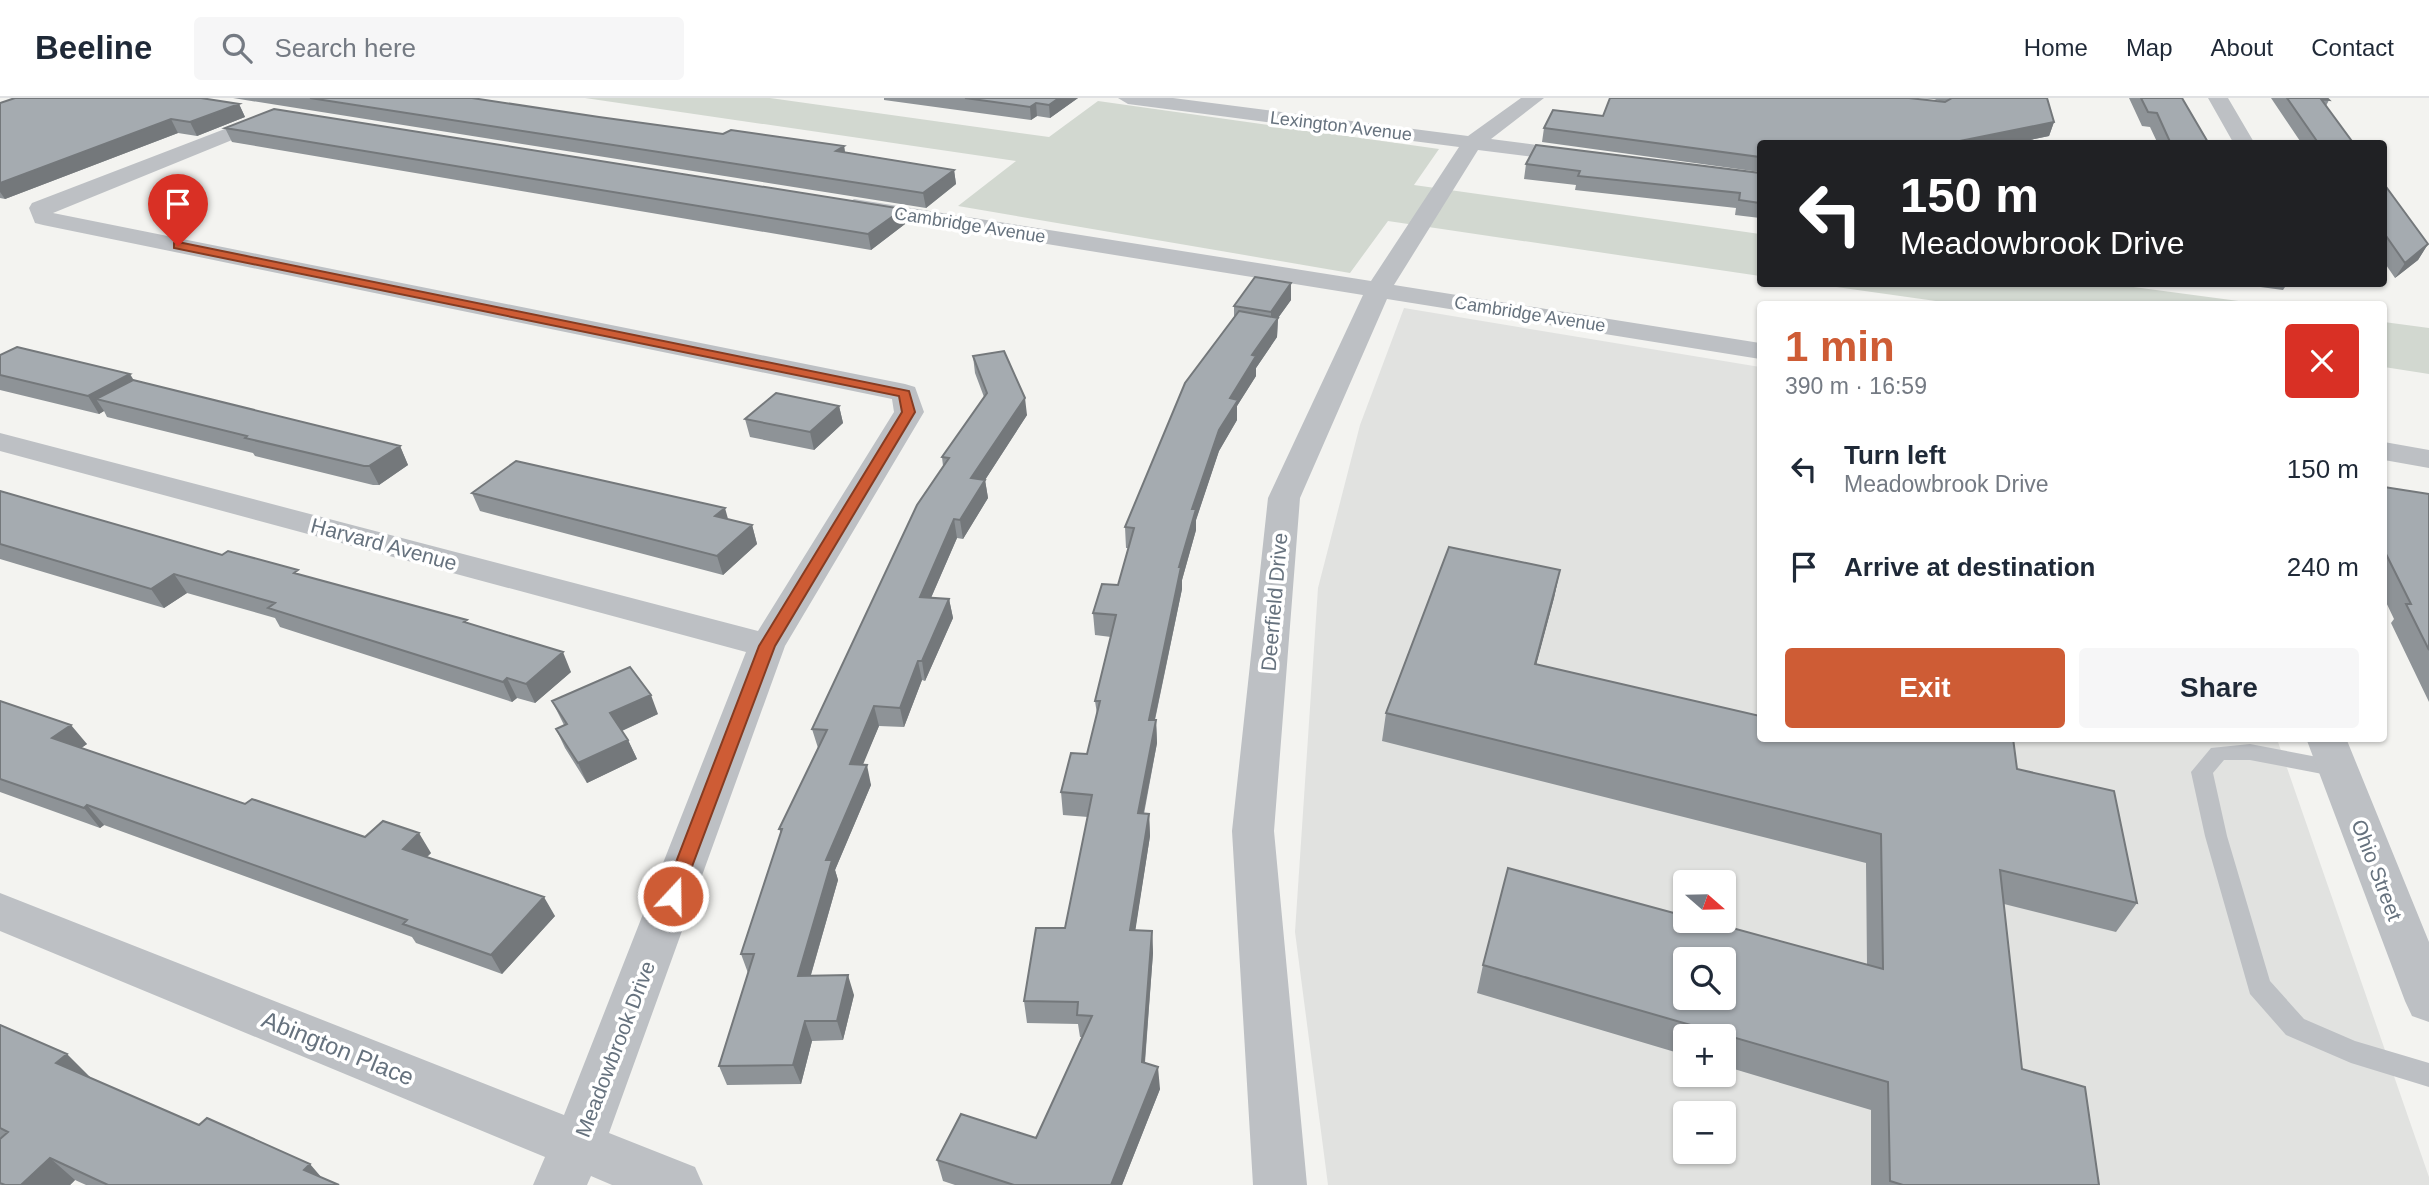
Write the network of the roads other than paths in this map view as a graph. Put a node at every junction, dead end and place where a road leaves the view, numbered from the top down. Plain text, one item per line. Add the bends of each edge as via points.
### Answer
1 (1128, 98) edge
2 (1534, 98) edge
3 (2218, 98) edge
4 (229, 106) edge
5 (2243, 140) edge
6 (1472, 143) junction
7 (1609, 160) edge
8 (828, 202) edge
9 (1378, 290) junction
10 (1757, 351) edge
11 (0, 442) edge
12 (2387, 452) edge
13 (2429, 459) edge
14 (767, 646) junction
15 (2332, 754) edge
16 (0, 911) edge
17 (2429, 1001) edge
18 (2429, 1075) edge
19 (569, 1165) edge
20 (676, 1185) edge
21 (1280, 1185) edge

1 - 6 street, Lexington Avenue
2 - 6 street, Deerfield Drive
3 - 5 street
4 - 14 street, Meadowbrook Drive via 285,115 40,208 43,218 905,393 909,412
6 - 7 street, Lexington Avenue
6 - 9 street, Deerfield Drive
8 - 9 street, Cambridge Avenue
9 - 10 street, Cambridge Avenue
9 - 21 street, Deerfield Drive via 1284,498 1253,831
11 - 14 street, Harvard Avenue
12 - 13 street
14 - 19 street, Meadowbrook Drive
15 - 17 street, Ohio Street
15 - 18 lane via 2218,753 2202,772 2259,986 2295,1027 2351,1051
16 - 19 street, Abington Place
19 - 20 street, Abington Place

